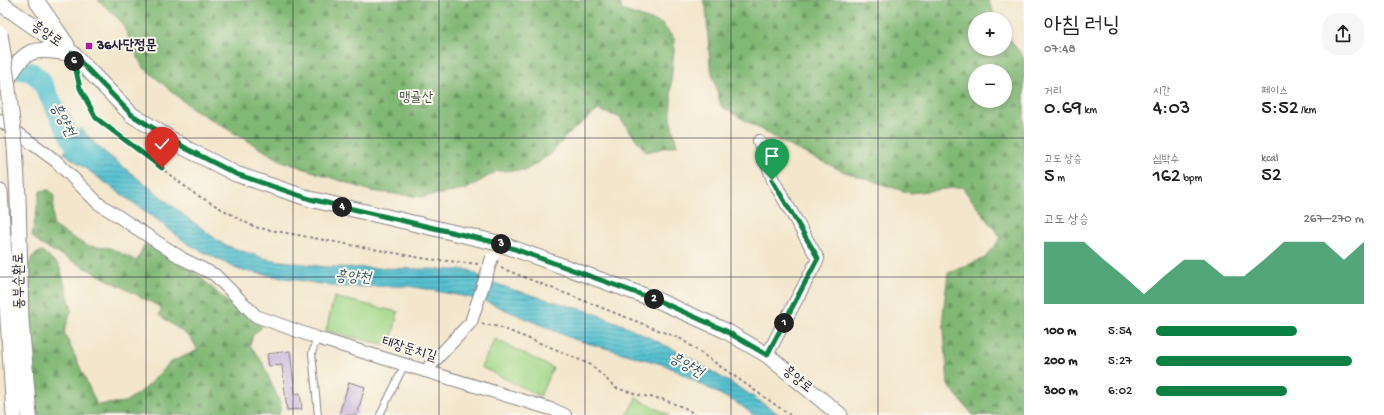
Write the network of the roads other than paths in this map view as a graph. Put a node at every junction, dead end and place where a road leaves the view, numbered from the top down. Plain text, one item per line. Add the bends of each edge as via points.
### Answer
1 (36, 0) edge
2 (0, 3) edge
3 (0, 34) edge
4 (72, 53) junction
5 (8, 81) junction
6 (0, 120) edge
7 (759, 141) dead end
8 (0, 192) edge
9 (498, 243) junction
10 (317, 338) junction
11 (767, 355) junction
12 (405, 364) junction
13 (425, 371) junction
14 (557, 413) edge
15 (14, 415) edge
16 (29, 415) edge
17 (318, 415) edge
18 (380, 415) edge
19 (840, 415) edge

1 - 4 street
2 - 4 street, 흥양로
3 - 5 street, 동부순환로, bridge
4 - 5 street via 43,49 32,52 23,57
4 - 9 street, 흥양로 via 132,115 187,149 236,174 310,199
5 - 16 street, 동부순환로, bridge via 15,146 21,320
6 - 10 street, 태장둔치길 via 56,161 98,203 183,259 215,275 256,316
7 - 11 street via 772,180 818,258
8 - 15 street, 동부순환로
9 - 11 street, 흥양로 via 659,301 724,330
9 - 13 street, bridge via 494,262 471,322
10 - 12 street, 태장둔치길
10 - 17 lane via 312,353
11 - 19 street, 흥양로
12 - 13 street, 태장둔치길
12 - 18 lane
13 - 14 street, 태장둔치길

